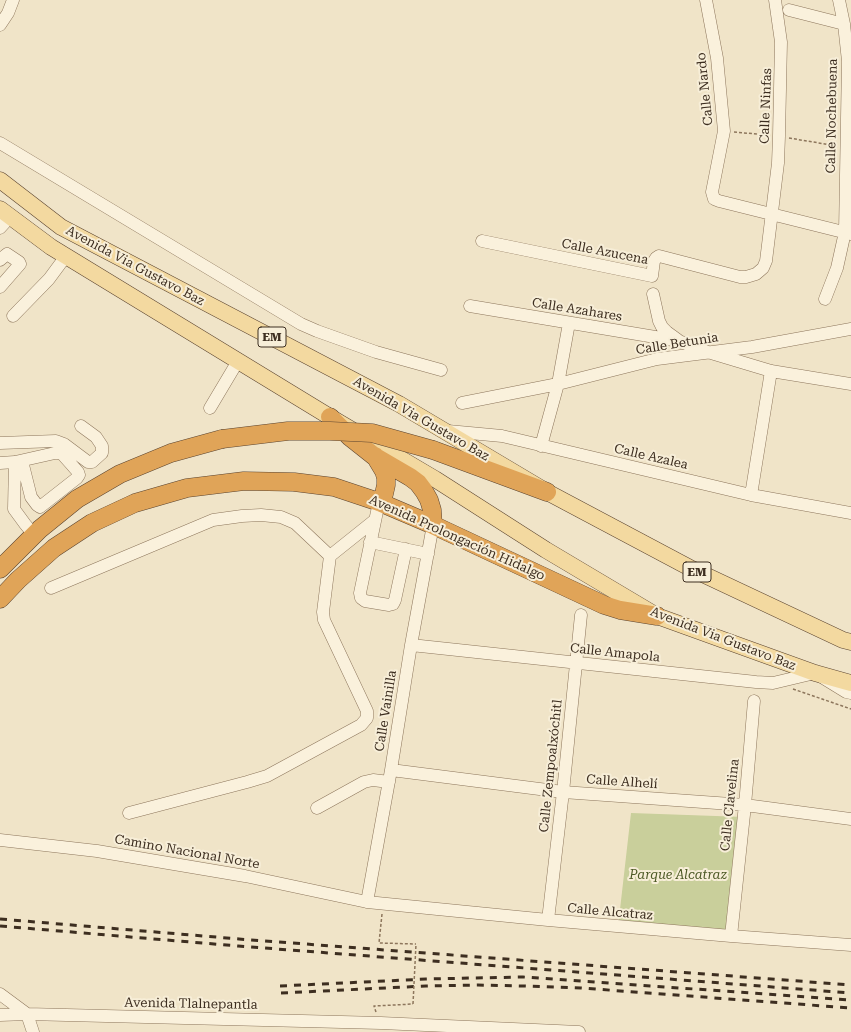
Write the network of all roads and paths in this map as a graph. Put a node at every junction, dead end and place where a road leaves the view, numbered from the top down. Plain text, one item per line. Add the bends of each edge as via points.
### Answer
1 (13, 0) edge
2 (706, 0) edge
3 (775, 0) edge
4 (839, 0) edge
5 (789, 10) dead end
6 (844, 24) junction
7 (0, 25) edge
8 (0, 143) edge
9 (0, 180) edge
10 (771, 214) junction
11 (3, 218) edge
12 (848, 233) edge
13 (482, 241) dead end
14 (66, 256) junction
15 (0, 260) edge
16 (756, 274) joint
17 (0, 287) edge
18 (653, 294) dead end
19 (825, 299) dead end
20 (470, 306) dead end
21 (13, 316) dead end
22 (569, 323) junction
23 (851, 329) edge
24 (679, 341) junction
25 (711, 353) junction
26 (238, 361) junction
27 (441, 370) dead end
28 (771, 370) junction
29 (558, 384) junction
30 (851, 384) edge
31 (462, 403) dead end
32 (210, 408) dead end
33 (330, 417) junction
34 (81, 426) dead end
35 (444, 431) junction
36 (0, 443) edge
37 (541, 446) junction
38 (374, 456) junction
39 (19, 462) junction
40 (0, 463) edge
41 (547, 492) junction
42 (751, 495) junction
43 (379, 502) junction
44 (851, 513) edge
45 (375, 520) junction
46 (433, 525) junction
47 (34, 535) junction
48 (370, 542) junction
49 (406, 549) junction
50 (428, 554) junction
51 (330, 556) junction
52 (0, 569) edge
53 (51, 588) dead end
54 (0, 599) edge
55 (581, 615) dead end
56 (657, 616) junction
57 (851, 642) edge
58 (411, 645) junction
59 (576, 662) junction
60 (815, 673) junction
61 (851, 682) edge
62 (793, 689) dead end
63 (851, 693) edge
64 (754, 701) dead end
65 (851, 709) edge
66 (390, 776) junction
67 (563, 792) junction
68 (745, 805) junction
69 (317, 808) dead end
70 (129, 813) dead end
71 (851, 819) edge
72 (0, 840) edge
73 (368, 902) junction
74 (383, 904) junction
75 (548, 920) junction
76 (731, 936) junction
77 (851, 945) edge
78 (0, 994) edge
79 (28, 1014) junction
80 (0, 1015) edge
81 (381, 1027) edge
82 (34, 1032) edge
83 (579, 1032) edge

1 - 7 street
2 - 10 street, Calle Nardo via 717,58 724,131 712,192 714,199
3 - 10 street, Calle Ninfas via 781,50 779,150
4 - 6 street, Calle Nochebuena
5 - 6 street
6 - 12 street, Calle Nochebuena via 848,61
8 - 27 street via 301,324 376,352
9 - 35 main road, Avenida Via Gustavo Baz / EM via 61,227 399,404
10 - 12 street
10 - 16 street, Calle Ninfas via 766,260 763,268
11 - 14 main road, Avenida Via Gustavo Baz
12 - 19 street, Calle Nochebuena
13 - 16 street, Calle Azucena via 652,276 654,261 659,256 740,277
14 - 21 street via 49,279
14 - 26 main road, Avenida Via Gustavo Baz
15 - 17 street via 7,254 20,264
18 - 24 street, Calle Azahares via 662,327
20 - 22 street, Calle Azahares
22 - 24 street, Calle Azahares
22 - 29 street
23 - 25 street, Calle Betunia
24 - 25 street, Calle Azahares
25 - 28 street, Calle Azahares
25 - 29 street, Calle Betunia via 657,359
26 - 32 street
26 - 33 main road, Avenida Via Gustavo Baz
28 - 30 street, Calle Azahares
28 - 42 street
29 - 31 street, Calle Betunia
29 - 37 street
33 - 38 highway
33 - 56 main road, Avenida Via Gustavo Baz
34 - 36 street via 96,437 102,446 102,453 92,462 88,462 56,441
35 - 37 street, Calle Azalea via 502,436
35 - 41 main road, Avenida Via Gustavo Baz / EM
37 - 42 street, Calle Azalea
38 - 43 highway via 386,478 384,494
38 - 46 highway via 418,483 429,500
39 - 39 street via 31,497 40,507 79,475 63,455 55,452
39 - 40 street
39 - 47 street via 14,509
41 - 47 highway, bridge via 434,450 372,433 288,431 222,438 171,453 120,474 77,499
41 - 57 main road, Avenida Via Gustavo Baz / EM via 692,569
42 - 44 street, Calle Azalea
43 - 45 street
43 - 46 highway, Avenida Prolongación Hidalgo
43 - 54 highway, Avenida Prolongación Hidalgo via 334,487 294,482 244,481 186,488 135,503 92,523 54,548
45 - 48 street
45 - 51 street
46 - 50 street, Calle Vainilla
46 - 56 highway, Avenida Prolongación Hidalgo via 604,605
47 - 52 highway
48 - 49 street
48 - 49 street via 360,593 365,601 393,604
49 - 50 street
50 - 58 street, Calle Vainilla
51 - 53 street via 295,523 281,517 242,516 213,520
51 - 70 street via 324,620 367,711 367,718 361,725 267,776
55 - 59 street, Calle Zempoalxóchitl
56 - 60 main road, Avenida Via Gustavo Baz
58 - 59 street, Calle Amapola
58 - 66 street, Calle Vainilla
59 - 60 street, Calle Amapola via 773,683
59 - 67 street, Calle Zempoalxóchitl
60 - 61 main road, Avenida Via Gustavo Baz
60 - 63 street
62 - 65 path
64 - 68 street, Calle Clavelina
66 - 67 street, Calle Alhelí
66 - 69 street, Calle Alhelí via 364,782
66 - 73 street, Calle Vainilla
67 - 68 street, Calle Alhelí
67 - 75 street, Calle Zempoalxóchitl
68 - 71 street, Calle Alhelí
68 - 76 street, Calle Clavelina
72 - 73 street, Camino Nacional Norte via 112,853 245,876
73 - 74 street, Calle Alcatraz
74 - 75 street, Calle Alcatraz
74 - 81 path, bridge via 379,943 416,944 413,1004 374,1006
75 - 76 street, Calle Alcatraz
76 - 77 street, Calle Alcatraz
78 - 79 street
79 - 80 street, Avenida Tlalnepantla
79 - 81 street, Avenida Tlalnepantla
79 - 82 street
81 - 83 street, Avenida Tlalnepantla

